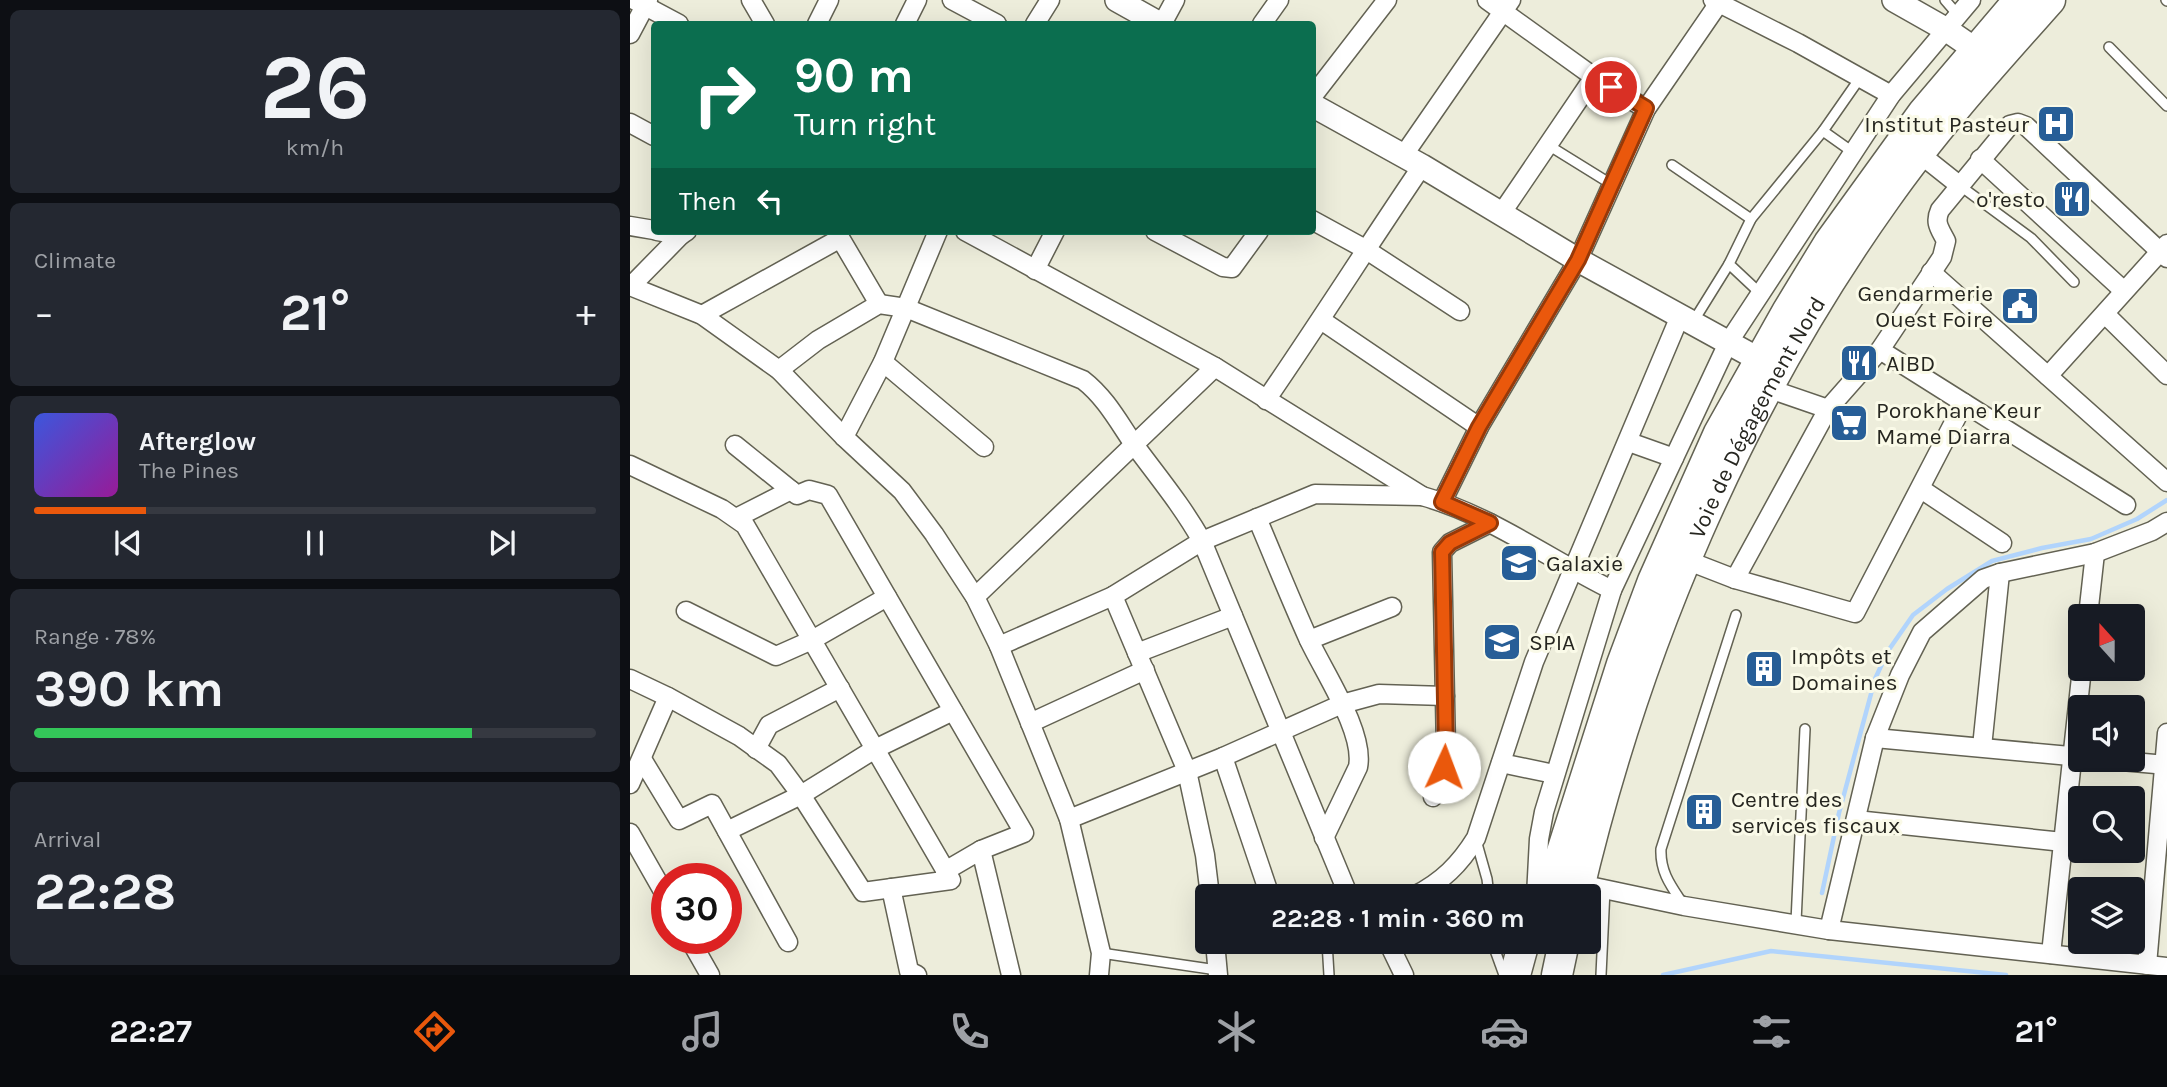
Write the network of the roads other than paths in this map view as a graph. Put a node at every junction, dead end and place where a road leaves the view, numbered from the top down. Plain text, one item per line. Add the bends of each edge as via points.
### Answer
1 (751, 0) edge
2 (830, 0) edge
3 (917, 0) edge
4 (951, 0) edge
5 (1050, 0) edge
6 (1116, 0) edge
7 (1175, 0) edge
8 (1279, 0) edge
9 (1387, 0) edge
10 (1487, 0) edge
11 (1894, 0) edge
12 (1945, 0) edge
13 (1971, 0) edge
14 (2019, 0) edge
15 (2050, 0) edge
16 (1718, 1) edge
17 (643, 2) edge
18 (1507, 6) edge
19 (674, 21) edge
20 (763, 21) edge
21 (820, 21) edge
22 (906, 21) edge
23 (991, 21) edge
24 (1037, 21) edge
25 (1155, 21) edge
26 (1163, 21) edge
27 (1264, 21) edge
28 (1953, 23) junction
29 (630, 34) edge
30 (2109, 47) dead end
31 (1976, 50) junction
32 (1594, 77) junction
33 (1860, 78) junction
34 (1316, 92) edge
35 (1891, 95) junction
36 (2167, 106) edge
37 (1316, 107) edge
38 (1646, 108) junction
39 (630, 123) edge
40 (1823, 131) junction
41 (651, 134) edge
42 (1548, 145) junction
43 (1854, 153) junction
44 (1920, 154) junction
45 (1980, 159) junction
46 (1412, 161) junction
47 (1672, 165) dead end
48 (1611, 184) junction
49 (1959, 186) junction
50 (1501, 214) junction
51 (1751, 219) junction
52 (1316, 222) edge
53 (630, 226) edge
54 (651, 230) edge
55 (682, 235) edge
56 (838, 235) edge
57 (936, 235) edge
58 (972, 235) edge
59 (1053, 235) edge
60 (1163, 235) edge
61 (1255, 235) edge
62 (1366, 249) junction
63 (2165, 251) edge
64 (1578, 260) junction
65 (1729, 264) junction
66 (1035, 270) junction
67 (1931, 272) junction
68 (2074, 282) dead end
69 (631, 286) edge
70 (2124, 291) junction
71 (1761, 294) junction
72 (880, 304) junction
73 (906, 308) junction
74 (1460, 311) dead end
75 (2105, 314) junction
76 (702, 315) junction
77 (1321, 320) junction
78 (1686, 320) junction
79 (1728, 343) junction
80 (1880, 350) junction
81 (883, 362) junction
82 (1215, 367) junction
83 (779, 370) junction
84 (1763, 374) junction
85 (2167, 375) edge
86 (2048, 376) junction
87 (1266, 400) junction
88 (1964, 403) junction
89 (1828, 410) junction
90 (1479, 427) junction
91 (844, 437) junction
92 (1629, 442) junction
93 (735, 445) dead end
94 (1135, 446) junction
95 (984, 447) dead end
96 (1674, 458) junction
97 (630, 466) edge
98 (2167, 482) edge
99 (1921, 489) junction
100 (791, 490) junction
101 (1422, 496) junction
102 (1442, 502) junction
103 (2126, 505) dead end
104 (736, 518) junction
105 (1257, 518) junction
106 (2167, 522) edge
107 (1490, 523) junction
108 (1202, 541) junction
109 (2002, 543) dead end
110 (2095, 553) junction
111 (1686, 560) junction
112 (1573, 570) junction
113 (2000, 573) junction
114 (1735, 579) junction
115 (1612, 590) junction
116 (1113, 596) junction
117 (887, 597) junction
118 (975, 597) junction
119 (2089, 604) edge
120 (1392, 607) dead end
121 (686, 611) dead end
122 (1736, 615) dead end
123 (1233, 616) junction
124 (812, 640) junction
125 (1309, 640) junction
126 (999, 646) junction
127 (1141, 661) junction
128 (630, 679) edge
129 (840, 688) junction
130 (1445, 696) junction
131 (668, 697) junction
132 (1342, 704) junction
133 (953, 711) junction
134 (1030, 723) junction
135 (1805, 729) dead end
136 (1280, 731) junction
137 (2167, 733) edge
138 (1875, 738) junction
139 (1982, 747) junction
140 (756, 748) junction
141 (875, 749) junction
142 (2068, 756) edge
143 (1223, 757) junction
144 (642, 759) junction
145 (1501, 762) junction
146 (2145, 763) edge
147 (2166, 765) edge
148 (1187, 771) junction
149 (2075, 772) edge
150 (1554, 774) junction
151 (630, 784) edge
152 (801, 795) junction
153 (1433, 797) dead end
154 (1069, 819) junction
155 (1856, 820) junction
156 (727, 831) junction
157 (630, 833) edge
158 (1324, 838) junction
159 (1476, 838) junction
160 (2063, 842) junction
161 (981, 849) junction
162 (1560, 858) junction
163 (2161, 862) edge
164 (651, 870) edge
165 (945, 870) junction
166 (1209, 884) edge
167 (1266, 884) edge
168 (1344, 884) edge
169 (1434, 884) edge
170 (1488, 884) edge
171 (1537, 884) edge
172 (1544, 884) edge
173 (1554, 884) edge
174 (1589, 884) edge
175 (891, 888) junction
176 (1601, 892) edge
177 (1684, 906) junction
178 (1796, 922) junction
179 (1829, 930) junction
180 (788, 942) dead end
181 (1101, 953) junction
182 (698, 954) edge
183 (1216, 954) edge
184 (1328, 954) edge
185 (1394, 954) edge
186 (1496, 954) edge
187 (1521, 954) edge
188 (1538, 954) edge
189 (1561, 954) edge
190 (1580, 954) edge
191 (1598, 954) edge
192 (2051, 954) junction
193 (2147, 965) junction
194 (2167, 967) edge
195 (1217, 972) edge
196 (710, 975) edge
197 (917, 975) edge
198 (1011, 975) edge
199 (1100, 975) edge
200 (1329, 975) edge
201 (1404, 975) edge
202 (1504, 975) edge
203 (1515, 975) edge
204 (1534, 975) edge
205 (1556, 975) edge
206 (1577, 975) edge
207 (1601, 975) edge

1 - 20 street
2 - 21 street
3 - 22 street
4 - 23 street
5 - 24 street
6 - 25 street
7 - 26 street
8 - 27 street
9 - 34 street
10 - 18 street
11 - 28 street
12 - 28 lane
13 - 28 street
14 - 31 highway, Voie de Dégagement Nord
15 - 44 highway, Voie de Dégagement Nord
16 - 33 street
16 - 38 street
17 - 19 street
17 - 29 street
18 - 32 street
18 - 46 street
28 - 31 street
28 - 35 street
30 - 36 lane
31 - 84 highway, Voie de Dégagement Nord via 1857,202 1815,266
32 - 38 street
32 - 42 street
33 - 35 street
33 - 40 lane
35 - 43 street
37 - 46 street
38 - 48 street
39 - 41 street
40 - 43 lane
40 - 51 lane
42 - 48 lane
42 - 50 street
43 - 71 street
44 - 49 street
44 - 84 highway, Voie de Dégagement Nord
45 - 49 street
45 - 63 street via 2010,125 2026,126
45 - 70 street
46 - 50 street
46 - 62 street
47 - 51 lane
48 - 64 street
49 - 67 street via 1937,217 1946,241
49 - 68 lane via 2031,238
50 - 64 street
51 - 65 lane
52 - 62 street
53 - 54 street
55 - 69 street
56 - 72 street
56 - 76 street
57 - 73 street
58 - 66 street
59 - 66 street
60 - 61 street via 1232,268
62 - 74 street
62 - 77 street
63 - 70 street
64 - 78 street
64 - 90 street
65 - 71 lane
65 - 78 lane
66 - 82 street
67 - 80 street
67 - 86 street
69 - 76 street
70 - 75 street
71 - 79 street
72 - 73 street
72 - 83 street via 818,340
73 - 81 street
73 - 94 street via 1083,380 1097,390
75 - 85 street
75 - 86 street
76 - 83 street
77 - 87 street
77 - 90 street
78 - 79 street
78 - 92 street
79 - 84 street
79 - 96 street
80 - 88 street
80 - 89 street
81 - 91 street
81 - 95 street
82 - 87 street
82 - 94 street
83 - 91 street
84 - 89 street
84 - 111 highway, Voie de Dégagement Nord
84 - 162 highway, Voie de Dégagement Nord via 1719,433 1653,581
86 - 98 street
87 - 101 street
88 - 99 street
88 - 103 street
89 - 114 street
90 - 102 street
91 - 118 street via 902,491
92 - 96 street
92 - 112 street
93 - 100 street
94 - 108 street via 1184,508
94 - 118 street
96 - 115 street
97 - 104 street
99 - 109 street
99 - 114 street via 1855,613
100 - 104 street
100 - 117 street via 797,495 809,490 828,495
101 - 102 street
101 - 105 street via 1315,494
102 - 107 street
104 - 124 street via 745,525
105 - 108 street
105 - 125 street
106 - 110 street
107 - 112 street
107 - 130 street via 1450,543 1442,552
108 - 116 street
108 - 123 street
110 - 113 street
110 - 119 street
111 - 114 street
111 - 174 highway, Voie de Dégagement Nord via 1648,658 1598,813
112 - 115 street
112 - 145 street via 1534,662
113 - 138 street via 1983,579 1922,632
113 - 139 street
115 - 150 street
116 - 126 street
116 - 127 street
117 - 124 street
117 - 133 street
118 - 126 street
120 - 125 street
121 - 124 street via 776,656
122 - 177 lane via 1661,849 1665,877
123 - 127 street
123 - 136 street
124 - 129 street
125 - 132 street
126 - 134 street
127 - 134 street
127 - 148 street
128 - 131 street
129 - 140 street via 769,725
129 - 141 street
130 - 132 street via 1379,694
130 - 153 street via 1444,767
131 - 140 street
131 - 144 street
132 - 136 street
132 - 158 street via 1360,757
133 - 141 street
133 - 161 street via 1024,833
134 - 154 street
135 - 178 lane
136 - 143 street
136 - 158 street
137 - 147 street
138 - 139 street
138 - 155 street
139 - 142 street
140 - 152 street via 778,764
141 - 152 street
141 - 165 street
143 - 148 street
143 - 167 street
144 - 151 street
144 - 156 street via 679,820 712,804
145 - 150 street
145 - 159 street
146 - 147 street
147 - 163 street
148 - 154 street
148 - 166 street
149 - 160 street
150 - 171 street via 1539,839
152 - 156 street
152 - 175 street via 863,892
154 - 181 street
155 - 160 street
155 - 179 street
156 - 180 street
157 - 164 street
158 - 168 street
159 - 169 street via 1462,861
159 - 170 lane
160 - 192 street
161 - 165 street
161 - 198 street
162 - 172 highway
162 - 173 highway, Voie de Dégagement Nord
163 - 193 street
165 - 175 street via 951,880
175 - 197 street via 909,971
176 - 177 street
177 - 178 street
178 - 179 street
179 - 192 street
181 - 195 lane
181 - 199 street
182 - 196 street
183 - 195 street
184 - 200 lane
185 - 201 street
186 - 202 lane
187 - 203 highway
188 - 204 highway
189 - 205 highway
190 - 206 highway
191 - 207 lane
192 - 193 street
193 - 194 street

